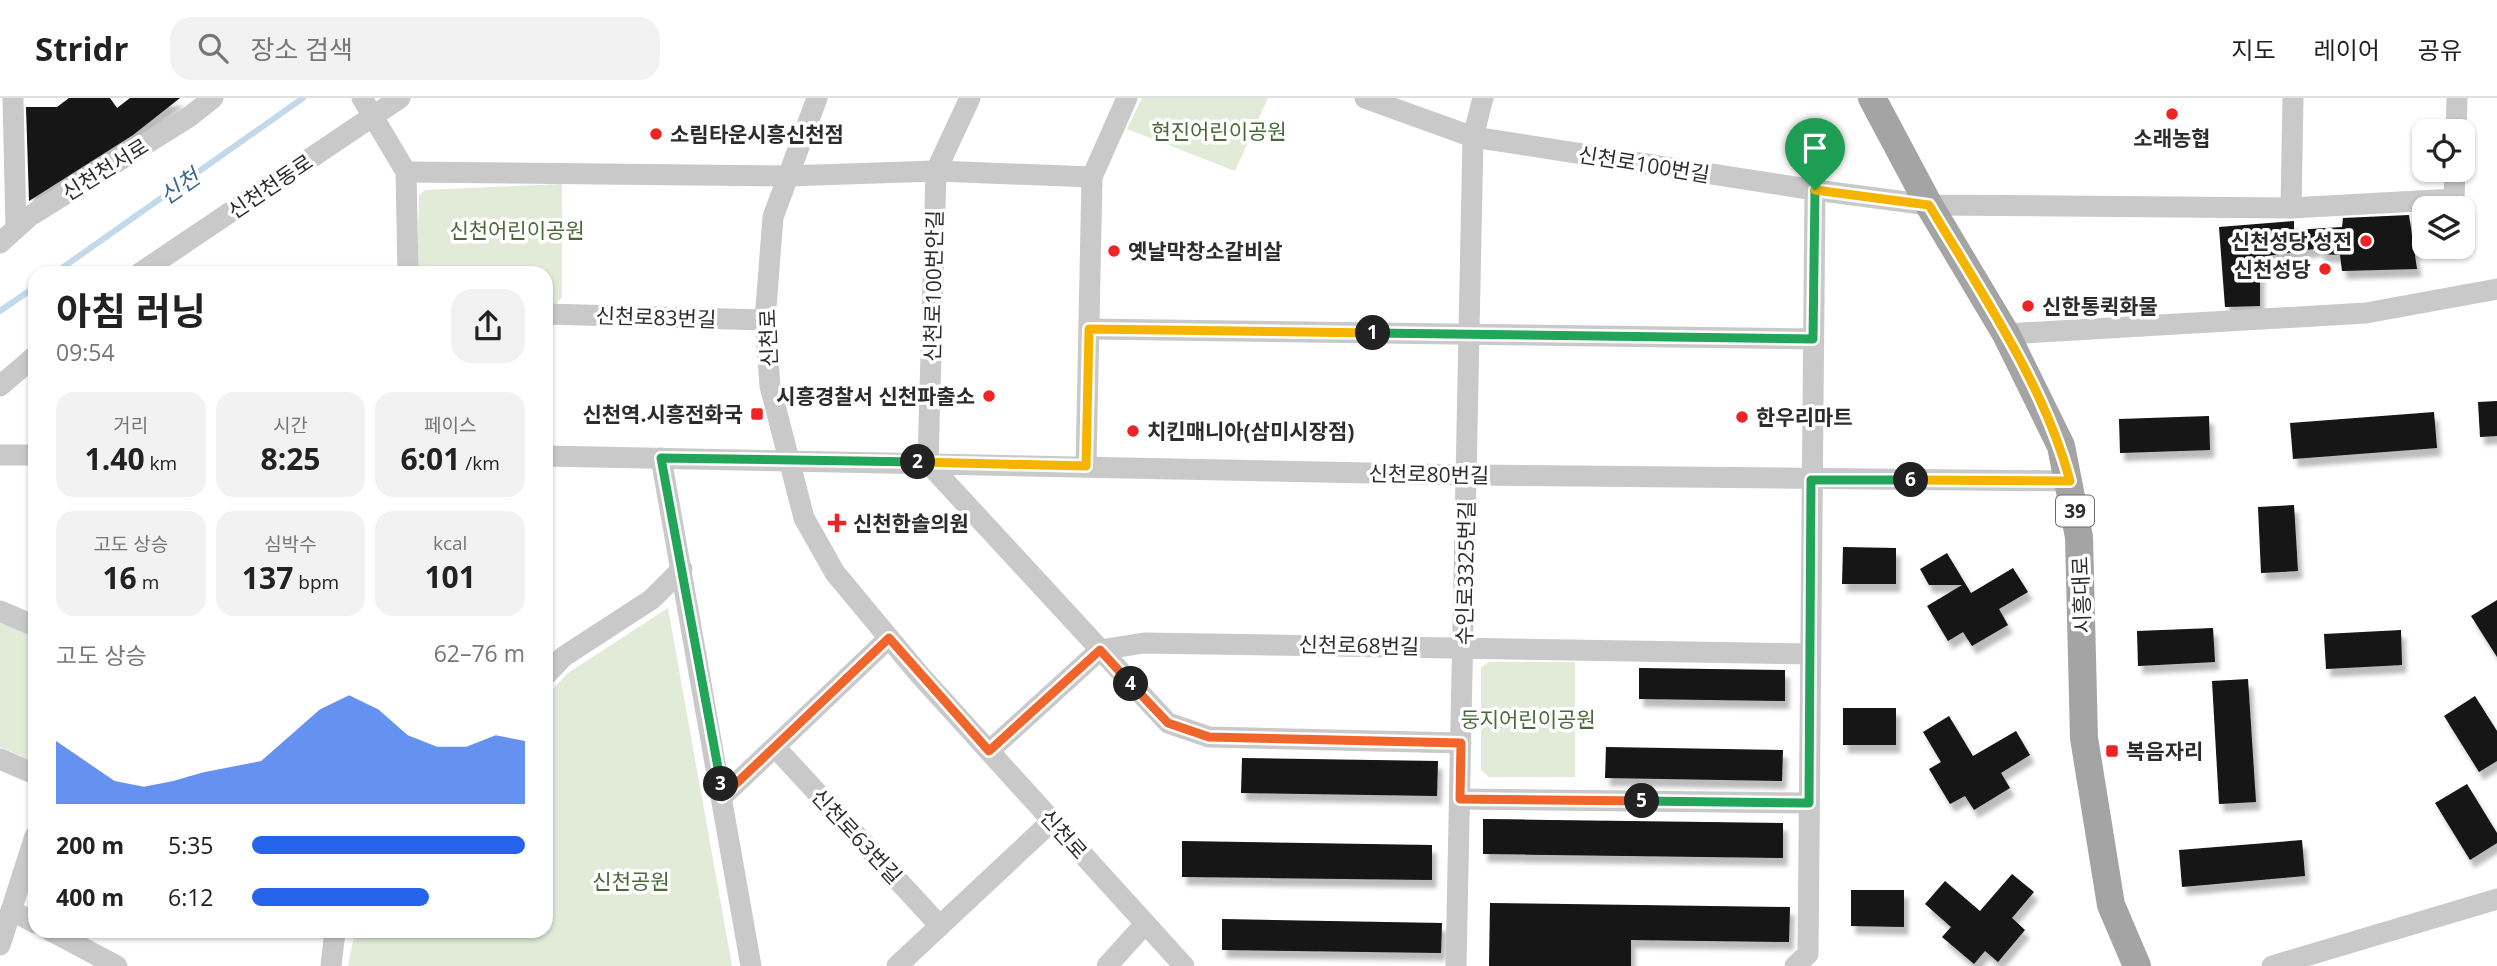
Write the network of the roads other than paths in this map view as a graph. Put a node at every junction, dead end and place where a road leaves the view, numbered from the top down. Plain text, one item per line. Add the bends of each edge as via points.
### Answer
1 (13, 98) edge
2 (213, 98) edge
3 (817, 98) edge
4 (970, 98) edge
5 (1127, 98) edge
6 (1365, 98) edge
7 (1483, 98) edge
8 (1872, 98) edge
9 (2293, 98) edge
10 (2457, 98) edge
11 (396, 99) edge
12 (367, 105) edge
13 (2456, 119) edge
14 (1473, 137) junction
15 (936, 172) junction
16 (406, 173) junction
17 (786, 176) junction
18 (1092, 177) junction
19 (2455, 182) edge
20 (1815, 190) junction
21 (1929, 205) junction
22 (2291, 208) junction
23 (16, 228) junction
24 (0, 243) edge
25 (150, 266) edge
26 (408, 266) edge
27 (2497, 289) edge
28 (553, 314) edge
29 (765, 320) junction
30 (1089, 329) junction
31 (2006, 334) junction
32 (1469, 335) junction
33 (1813, 339) junction
34 (28, 362) edge
35 (0, 386) edge
36 (0, 455) edge
37 (28, 455) edge
38 (553, 456) edge
39 (661, 458) junction
40 (788, 460) junction
41 (928, 463) junction
42 (1086, 466) junction
43 (1467, 475) junction
44 (1811, 480) junction
45 (2070, 481) junction
46 (682, 569) junction
47 (0, 611) edge
48 (28, 623) edge
49 (889, 638) junction
50 (1463, 646) junction
51 (1100, 650) junction
52 (1810, 654) junction
53 (553, 668) edge
54 (1461, 743) junction
55 (775, 747) junction
56 (989, 751) junction
57 (0, 759) edge
58 (28, 771) edge
59 (722, 797) junction
60 (1460, 799) junction
61 (1809, 803) junction
62 (1052, 821) junction
63 (28, 858) edge
64 (2497, 899) edge
65 (11, 910) junction
66 (28, 919) edge
67 (1146, 924) junction
68 (940, 926) junction
69 (64, 938) edge
70 (333, 938) edge
71 (0, 945) edge
72 (1808, 962) edge
73 (117, 966) edge
74 (331, 966) edge
75 (751, 966) edge
76 (897, 966) edge
77 (1107, 966) edge
78 (1184, 966) edge
79 (1456, 966) edge
80 (2137, 966) edge
81 (2272, 966) edge

1 - 23 street
2 - 23 street, 신천천서로
3 - 17 street, 신천로
4 - 15 street, 신천로100번안길
5 - 18 street
6 - 14 street, 신천로100번길
7 - 14 street, 수인로3325번길
8 - 21 main road, 시흥대로 / 39
9 - 22 street
10 - 13 street
11 - 12 street, 신천천동로
12 - 16 street
12 - 25 street, 신천천동로
14 - 20 street, 신천로100번길
14 - 32 street, 수인로3325번길
15 - 17 street
15 - 18 street
15 - 41 street, 신천로100번안길
16 - 17 street
16 - 26 street
17 - 29 street, 신천로 via 774,217
18 - 30 street
19 - 22 street, 신천로100번길 via 2454,199
20 - 21 street, 신천로100번길
20 - 33 street
21 - 22 street, 신천로100번길
21 - 31 main road, 시흥대로 / 39
23 - 24 street, 신천천서로
27 - 31 street via 2366,313
28 - 29 street, 신천로83번길
29 - 40 street, 신천로 via 770,386
30 - 32 street
30 - 42 street
31 - 45 main road, 시흥대로 / 39 via 2061,446
32 - 33 street
32 - 43 street, 수인로3325번길
33 - 44 street
34 - 35 street
36 - 37 street
38 - 39 street, 신천로80번길
39 - 40 street, 신천로80번길
39 - 46 street
40 - 41 street, 신천로80번길
40 - 49 street, 신천로 via 804,518 835,573
41 - 42 street, 신천로80번길
41 - 51 street
42 - 43 street, 신천로80번길
43 - 44 street, 신천로80번길
43 - 50 street, 수인로3325번길
44 - 45 street, 신천로80번길
44 - 52 street
45 - 80 main road, 시흥대로 / 39 via 2079,537 2084,738 2111,905
46 - 53 street via 652,599
46 - 59 street
47 - 48 street
49 - 55 street
49 - 56 street, 신천로
50 - 51 street, 신천로68번길 via 1144,643
50 - 52 street, 신천로68번길
50 - 54 street, 수인로3325번길
51 - 54 street via 1168,723 1209,737
51 - 56 street
52 - 61 street
54 - 60 street, 수인로3325번길
55 - 59 street
55 - 68 street, 신천로63번길
56 - 62 street, 신천로
57 - 58 street
59 - 75 street
60 - 61 street
60 - 79 street, 수인로3325번길
61 - 72 street
62 - 67 street, 신천로
62 - 68 street
63 - 65 street
64 - 81 street
65 - 66 street
65 - 71 street
67 - 77 street
67 - 78 street, 신천로
68 - 76 street
69 - 73 street
70 - 74 street

